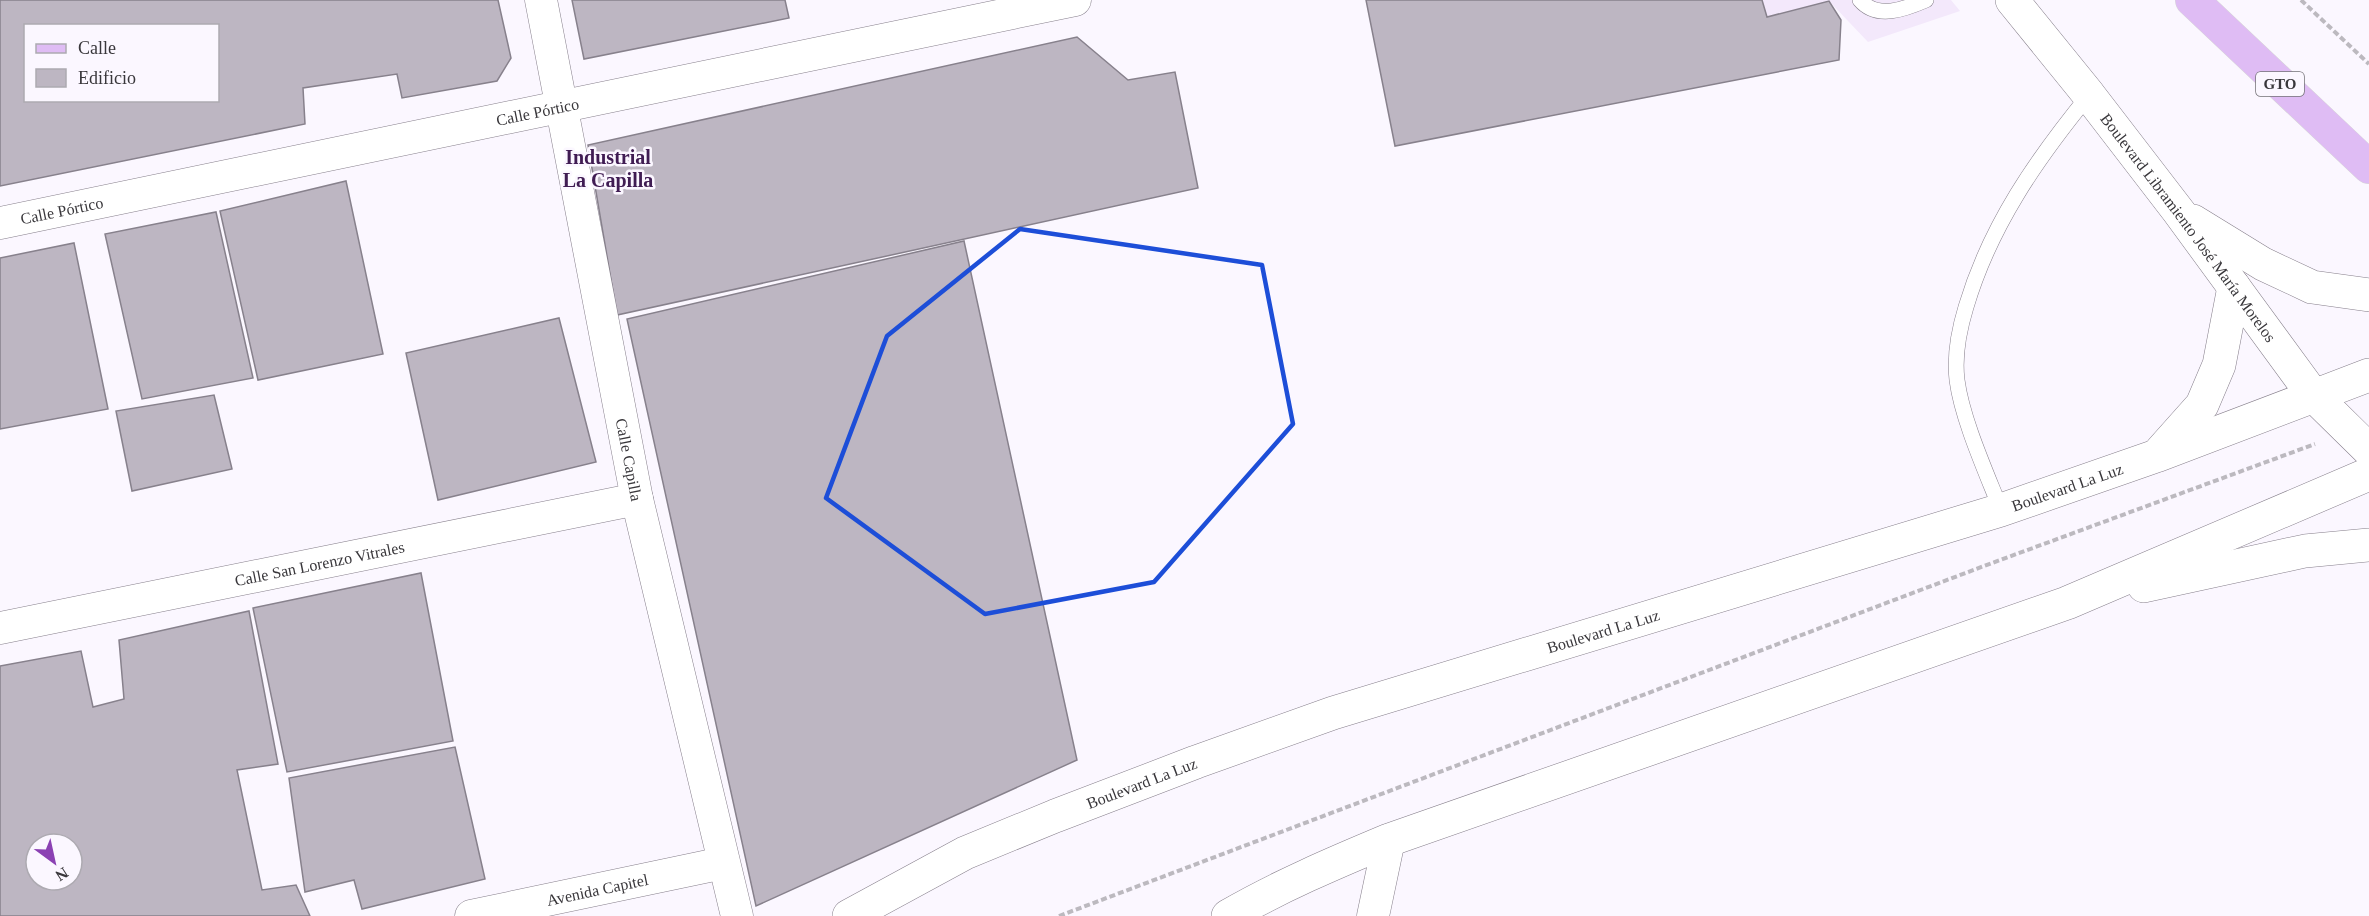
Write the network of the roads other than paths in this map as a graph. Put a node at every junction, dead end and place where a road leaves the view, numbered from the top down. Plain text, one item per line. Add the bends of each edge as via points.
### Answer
1 (541, 0) edge
2 (1075, 0) edge
3 (1860, 0) edge
4 (1926, 0) edge
5 (2012, 0) edge
6 (2192, 0) edge
7 (2089, 95) junction
8 (560, 107) junction
9 (2369, 167) edge
10 (2179, 212) junction
11 (0, 223) edge
12 (2234, 287) junction
13 (2369, 295) edge
14 (2369, 375) edge
15 (2313, 395) junction
16 (2359, 441) edge
17 (2156, 456) junction
18 (2369, 474) edge
19 (637, 499) junction
20 (2001, 510) junction
21 (2369, 545) edge
22 (2067, 603) junction
23 (0, 628) edge
24 (1389, 840) junction
25 (723, 863) junction
26 (471, 916) edge
27 (737, 916) edge
28 (849, 916) edge
29 (1228, 916) edge
30 (1373, 916) edge

1 - 8 street, Calle Capilla
2 - 8 street, Calle Pórtico
3 - 4 lane via 1880,12 1900,10
5 - 7 main road, Boulevard Libramiento José María Morelos
6 - 9 main road, GTO
7 - 10 main road, Boulevard Libramiento José María Morelos
7 - 20 lane via 2019,188 1977,270 1958,335 1957,380 1969,426
8 - 11 street, Calle Pórtico
8 - 19 street, Calle Capilla
10 - 12 main road, Boulevard Libramiento José María Morelos
10 - 13 main road via 2263,264 2312,287
12 - 15 main road, Boulevard Libramiento José María Morelos
12 - 17 main road via 2219,365 2202,405
14 - 15 main road, Boulevard La Luz
15 - 16 main road, Boulevard Libramiento José María Morelos
15 - 17 main road, Boulevard La Luz
17 - 20 main road, Boulevard La Luz
18 - 22 main road
19 - 23 street, Calle San Lorenzo Vitrales
19 - 25 street, Calle Capilla
20 - 28 main road, Boulevard La Luz via 1333,713 1227,750 965,853
21 - 22 main road via 2305,551
22 - 24 main road
24 - 29 main road via 1320,869
24 - 30 street
25 - 26 street, Avenida Capitel
25 - 27 street, Calle Capilla

